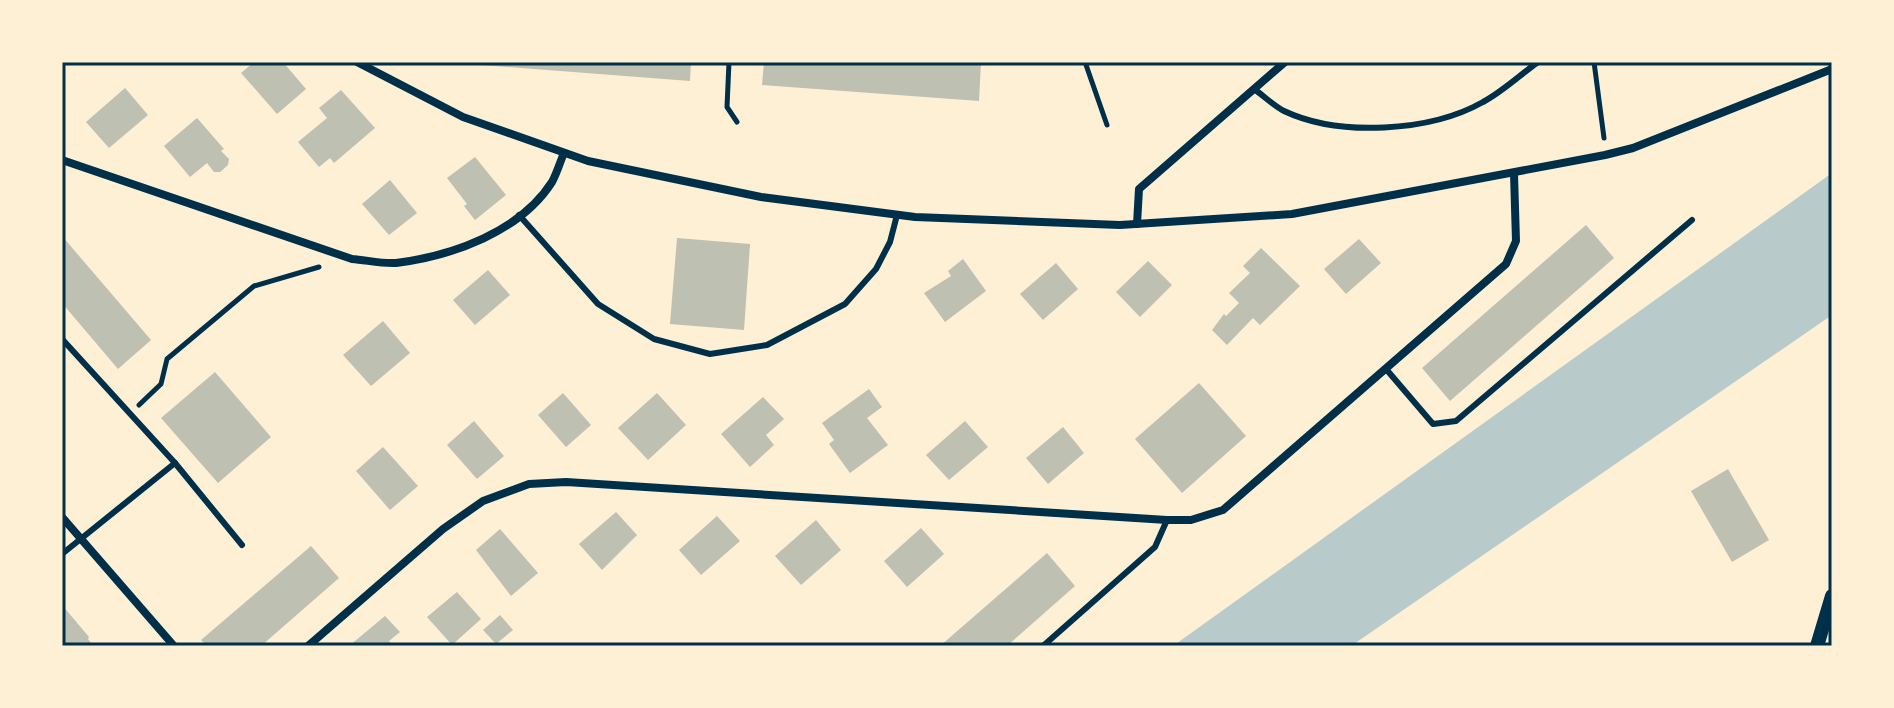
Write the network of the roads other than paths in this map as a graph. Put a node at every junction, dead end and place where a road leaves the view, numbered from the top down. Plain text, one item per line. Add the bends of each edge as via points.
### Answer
1 (357, 62) edge
2 (1285, 62) edge
3 (1538, 62) edge
4 (1832, 69) edge
5 (1254, 89) junction
6 (564, 153) junction
7 (62, 160) edge
8 (1514, 174) junction
9 (519, 215) junction
10 (897, 215) junction
11 (1692, 220) dead end
12 (1137, 224) junction
13 (62, 339) edge
14 (1386, 369) junction
15 (175, 463) junction
16 (62, 517) edge
17 (1167, 520) junction
18 (82, 540) junction
19 (242, 545) dead end
20 (62, 554) edge
21 (1832, 596) edge
22 (174, 646) edge
23 (308, 646) edge
24 (1043, 646) edge
25 (1817, 646) edge

1 - 6 street via 463,117
2 - 5 street
3 - 5 lane via 1484,102 1449,118 1387,128 1333,125 1284,111
4 - 8 street via 1633,148
5 - 12 street via 1139,189
6 - 9 street via 552,181
6 - 10 street via 761,197
7 - 9 street via 352,259 393,263 454,251
8 - 12 street via 1292,214
8 - 14 street via 1516,241 1506,264
9 - 10 lane via 598,304 654,339 710,354 767,345 845,304 876,269
10 - 12 street
11 - 14 lane via 1456,421 1433,424
13 - 15 lane
14 - 17 street via 1223,510 1191,520
15 - 18 lane
15 - 19 lane
16 - 18 street
17 - 23 street via 566,482 529,484 483,501 443,529
17 - 24 lane via 1155,547
18 - 20 lane
18 - 22 street
21 - 25 street

